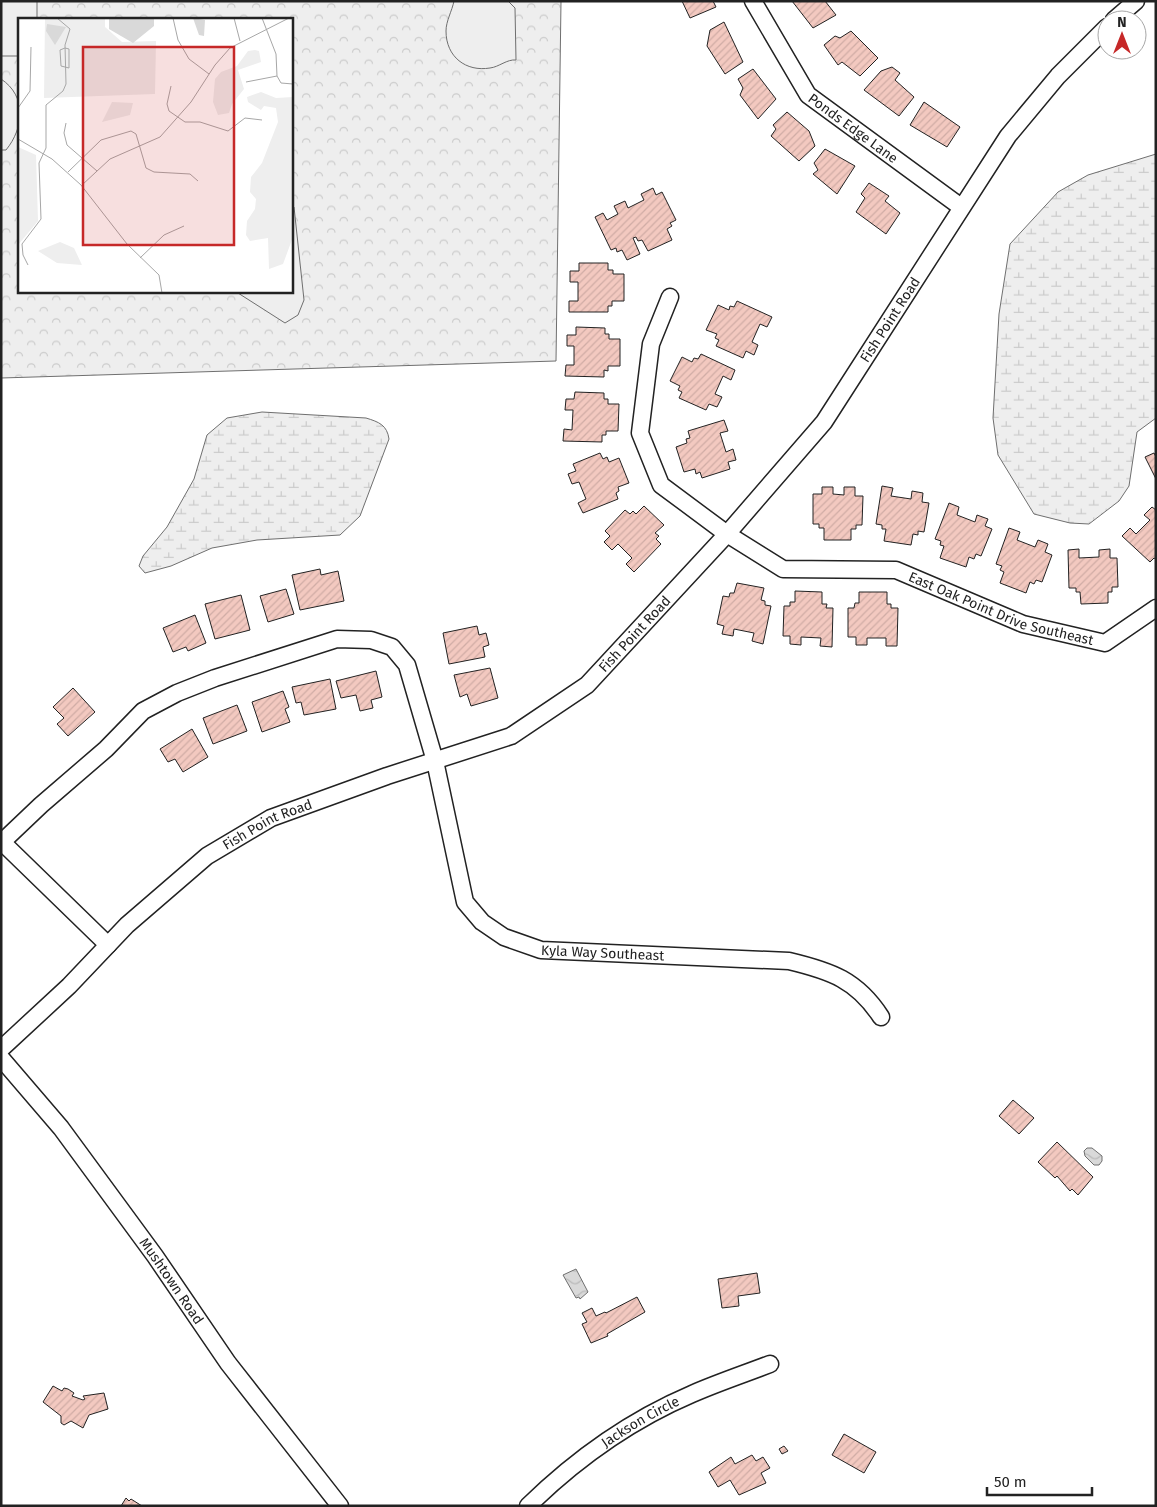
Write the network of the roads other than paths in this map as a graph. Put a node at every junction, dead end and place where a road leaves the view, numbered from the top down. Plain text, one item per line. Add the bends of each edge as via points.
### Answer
1 (753, 1) edge
2 (1136, 1) edge
3 (1126, 10) edge
4 (1097, 37) edge
5 (961, 207) junction
6 (670, 298) dead end
7 (727, 534) junction
8 (1156, 608) edge
9 (435, 760) junction
10 (2, 842) edge
11 (108, 945) junction
12 (881, 1017) dead end
13 (1, 1049) edge
14 (1, 1058) edge
15 (770, 1364) dead end
16 (340, 1506) edge
17 (528, 1506) edge

1 - 5 street, Ponds Edge Lane via 808,94
2 - 3 street
4 - 5 street, Fish Point Road via 1058,76 1008,136
5 - 7 street, Fish Point Road via 824,422
6 - 7 street, East Oak Point Drive Southeast via 651,344 640,433 661,484
7 - 8 street, East Oak Point Drive Southeast via 783,568 896,570 1023,624 1105,642
7 - 9 street, Fish Point Road via 587,685 510,736
9 - 10 street, Kyla Way Southeast via 407,665 392,647 371,640 337,639 215,678 143,711 106,749
9 - 11 street, Fish Point Road via 271,818 207,856
9 - 12 street, Kyla Way Southeast via 465,902 482,922 504,937 541,950 789,961 845,978 869,999
10 - 11 street
11 - 13 street, Fish Point Road
14 - 16 street, Mushtown Road via 61,1128 228,1362
15 - 17 street, Jackson Circle via 691,1395 623,1430 551,1483

